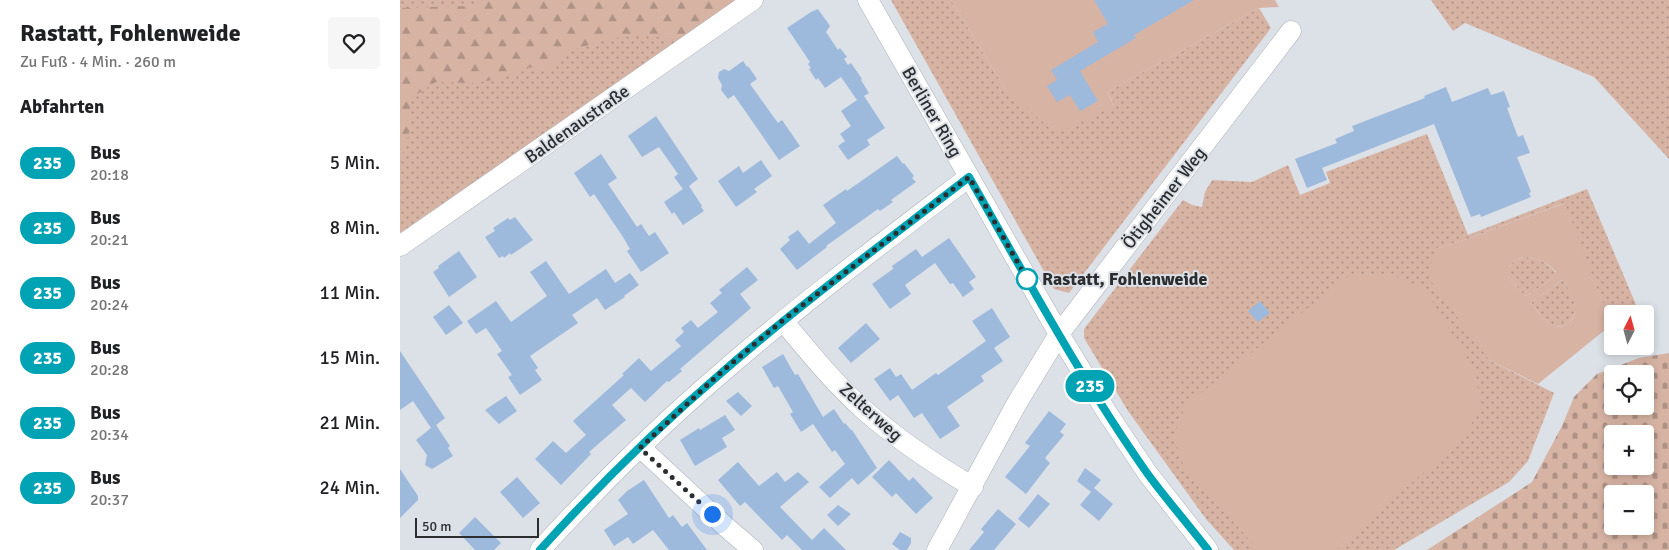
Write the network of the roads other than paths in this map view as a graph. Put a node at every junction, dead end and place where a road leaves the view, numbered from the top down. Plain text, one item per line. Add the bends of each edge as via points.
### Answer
1 (753, 0) edge
2 (868, 0) edge
3 (1291, 31) dead end
4 (969, 177) junction
5 (400, 246) edge
6 (782, 321) junction
7 (1059, 334) junction
8 (640, 448) junction
9 (973, 487) junction
10 (540, 550) edge
11 (754, 550) edge
12 (937, 550) edge
13 (1208, 550) edge

1 - 5 street, Baldenaustraße
2 - 4 street, Berliner Ring
3 - 7 street, Ötigheimer Weg
4 - 6 street
4 - 7 street, Berliner Ring
6 - 8 street
6 - 9 street, Zelterweg via 862,408 934,465
7 - 9 street, Ötigheimer Weg via 1017,403
7 - 13 street, Berliner Ring via 1148,474
8 - 10 street
8 - 11 street
9 - 12 street, Ötigheimer Weg

